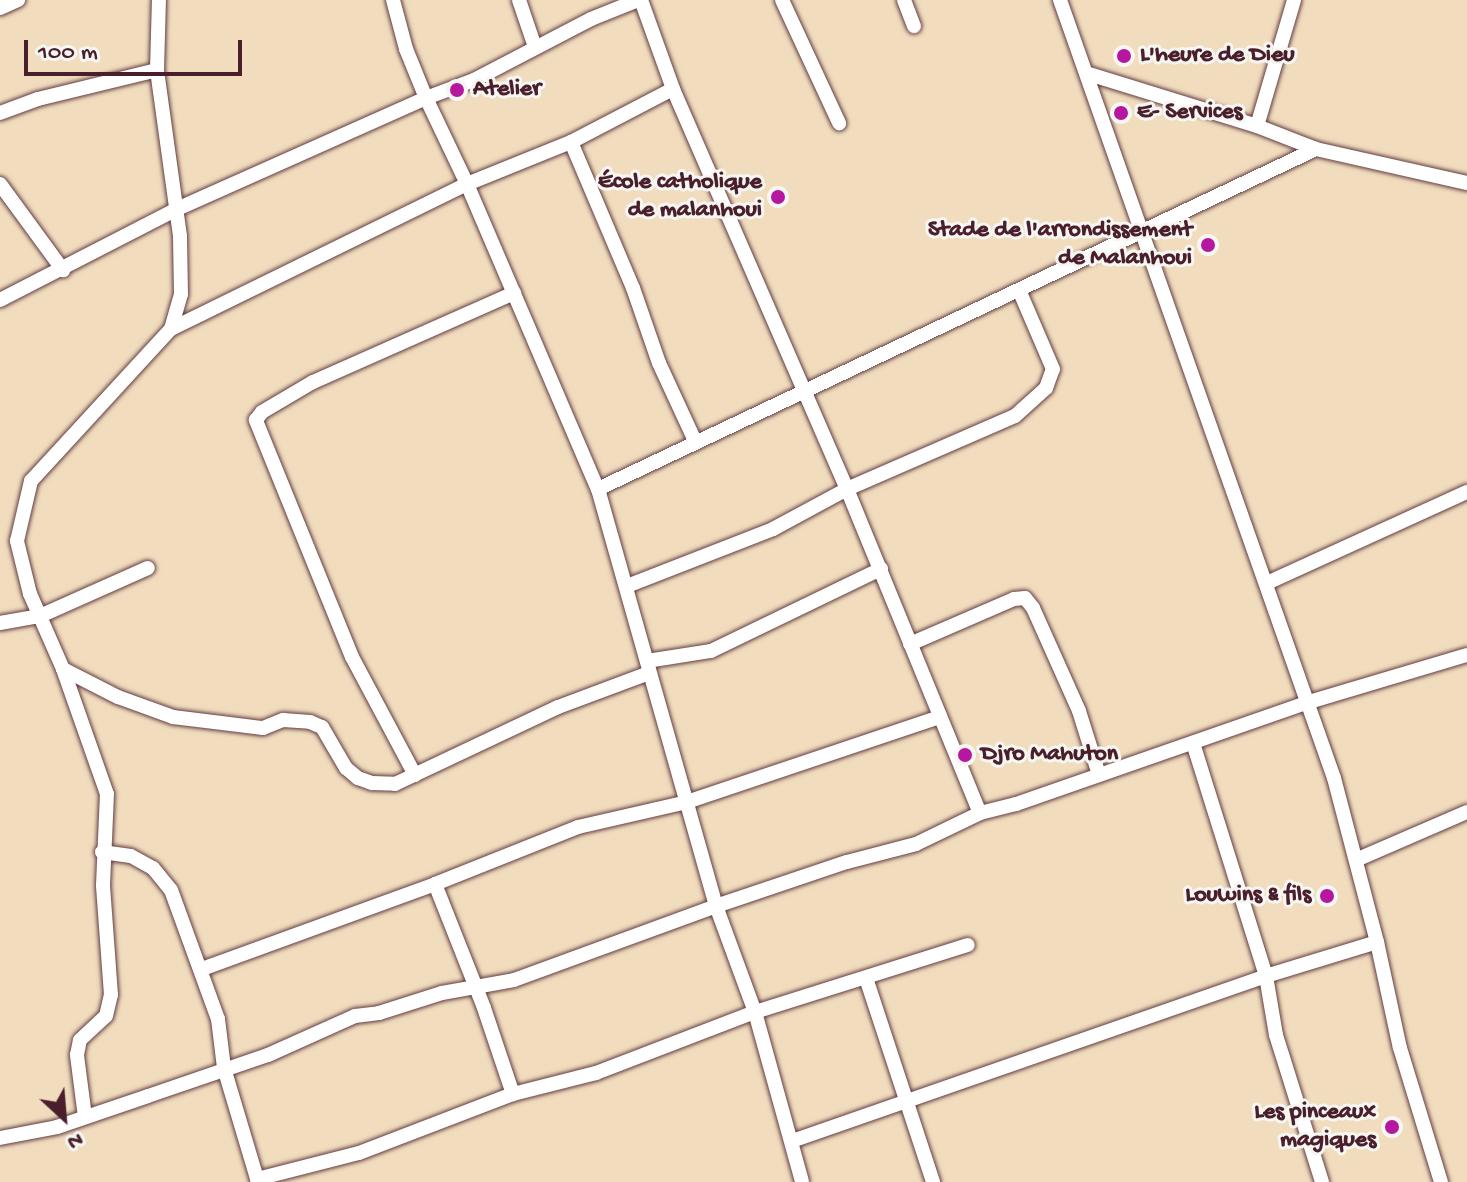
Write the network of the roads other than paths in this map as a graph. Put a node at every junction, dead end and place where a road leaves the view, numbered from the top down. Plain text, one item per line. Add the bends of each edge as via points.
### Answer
1 (18, 0) edge
2 (159, 0) edge
3 (393, 0) edge
4 (519, 0) edge
5 (640, 0) edge
6 (782, 0) edge
7 (904, 0) edge
8 (1060, 0) edge
9 (1294, 0) edge
10 (0, 8) edge
11 (914, 26) dead end
12 (535, 47) junction
13 (157, 70) junction
14 (1089, 74) junction
15 (673, 89) junction
16 (426, 98) junction
17 (0, 113) edge
18 (839, 123) dead end
19 (1257, 126) junction
20 (571, 142) junction
21 (1316, 149) junction
22 (1467, 183) edge
23 (0, 184) edge
24 (467, 184) junction
25 (177, 209) junction
26 (1140, 231) junction
27 (63, 270) junction
28 (1019, 290) junction
29 (514, 293) junction
30 (0, 300) edge
31 (171, 329) junction
32 (805, 394) junction
33 (695, 441) junction
34 (598, 489) junction
35 (847, 489) junction
36 (1467, 492) edge
37 (148, 568) dead end
38 (881, 569) junction
39 (1267, 583) junction
40 (627, 586) junction
41 (40, 616) junction
42 (0, 623) edge
43 (910, 644) junction
44 (1467, 655) edge
45 (648, 667) junction
46 (63, 669) junction
47 (1309, 702) junction
48 (940, 717) junction
49 (1193, 743) junction
50 (415, 775) junction
51 (1099, 775) junction
52 (687, 802) junction
53 (1467, 812) edge
54 (980, 813) junction
55 (102, 852) junction
56 (1356, 860) junction
57 (435, 884) junction
58 (716, 906) junction
59 (1377, 942) junction
60 (968, 945) dead end
61 (202, 969) junction
62 (1266, 976) junction
63 (866, 978) junction
64 (476, 986) junction
65 (755, 1012) junction
66 (224, 1068) junction
67 (513, 1094) junction
68 (907, 1101) junction
69 (85, 1117) junction
70 (0, 1138) edge
71 (792, 1141) junction
72 (258, 1181) edge
73 (802, 1182) edge
74 (933, 1182) edge
75 (1322, 1182) edge
76 (1441, 1182) edge

1 - 10 street
2 - 13 street
3 - 16 street
4 - 12 street
5 - 12 street
5 - 15 street
6 - 18 street
7 - 11 street
8 - 14 street
9 - 19 street
12 - 16 street via 474,80
13 - 17 street
13 - 25 street
14 - 19 street
14 - 26 street
15 - 20 street
15 - 32 street
16 - 24 street
16 - 25 street
19 - 21 street
20 - 24 street
20 - 33 street
21 - 22 street
21 - 26 street
23 - 27 street
24 - 29 street
24 - 31 street
25 - 27 street
25 - 31 street via 183,263
26 - 28 street
26 - 39 street
27 - 30 street
28 - 32 street
28 - 35 street via 1053,369 1046,388 1015,416 990,429
29 - 34 street
29 - 50 street via 313,382 256,420 352,657
31 - 41 street via 31,481 17,541
32 - 33 street
32 - 35 street
33 - 34 street
34 - 40 street
35 - 38 street
35 - 40 street via 773,529
36 - 39 street
37 - 41 street
38 - 43 street
38 - 45 street via 711,651
39 - 47 street
40 - 45 street
41 - 42 street
41 - 46 street
43 - 48 street
43 - 51 street via 1025,598 1079,711
44 - 47 street
45 - 50 street
45 - 52 street
46 - 50 street via 173,717 263,728 283,720 310,722 322,727 346,768 358,778 395,784
46 - 55 street via 107,794
47 - 49 street
47 - 56 street
48 - 52 street
48 - 54 street
49 - 51 street
49 - 62 street
51 - 54 street
52 - 57 street via 578,827
52 - 58 street
53 - 56 street
54 - 58 street via 916,844
55 - 61 street via 131,856 153,868 171,890
55 - 69 street via 111,995 106,1016 80,1040
56 - 59 street
57 - 61 street
57 - 64 street
58 - 64 street via 528,975
58 - 65 street
59 - 62 street
59 - 76 street via 1400,1048
60 - 63 street
61 - 66 street via 218,1019
62 - 68 street
62 - 75 street via 1276,1035
63 - 65 street
63 - 68 street
64 - 66 street via 355,1016 308,1039
64 - 67 street
65 - 67 street via 596,1073
65 - 71 street
66 - 69 street
66 - 72 street
67 - 72 street via 359,1153
68 - 71 street
68 - 74 street
69 - 70 street
71 - 73 street

